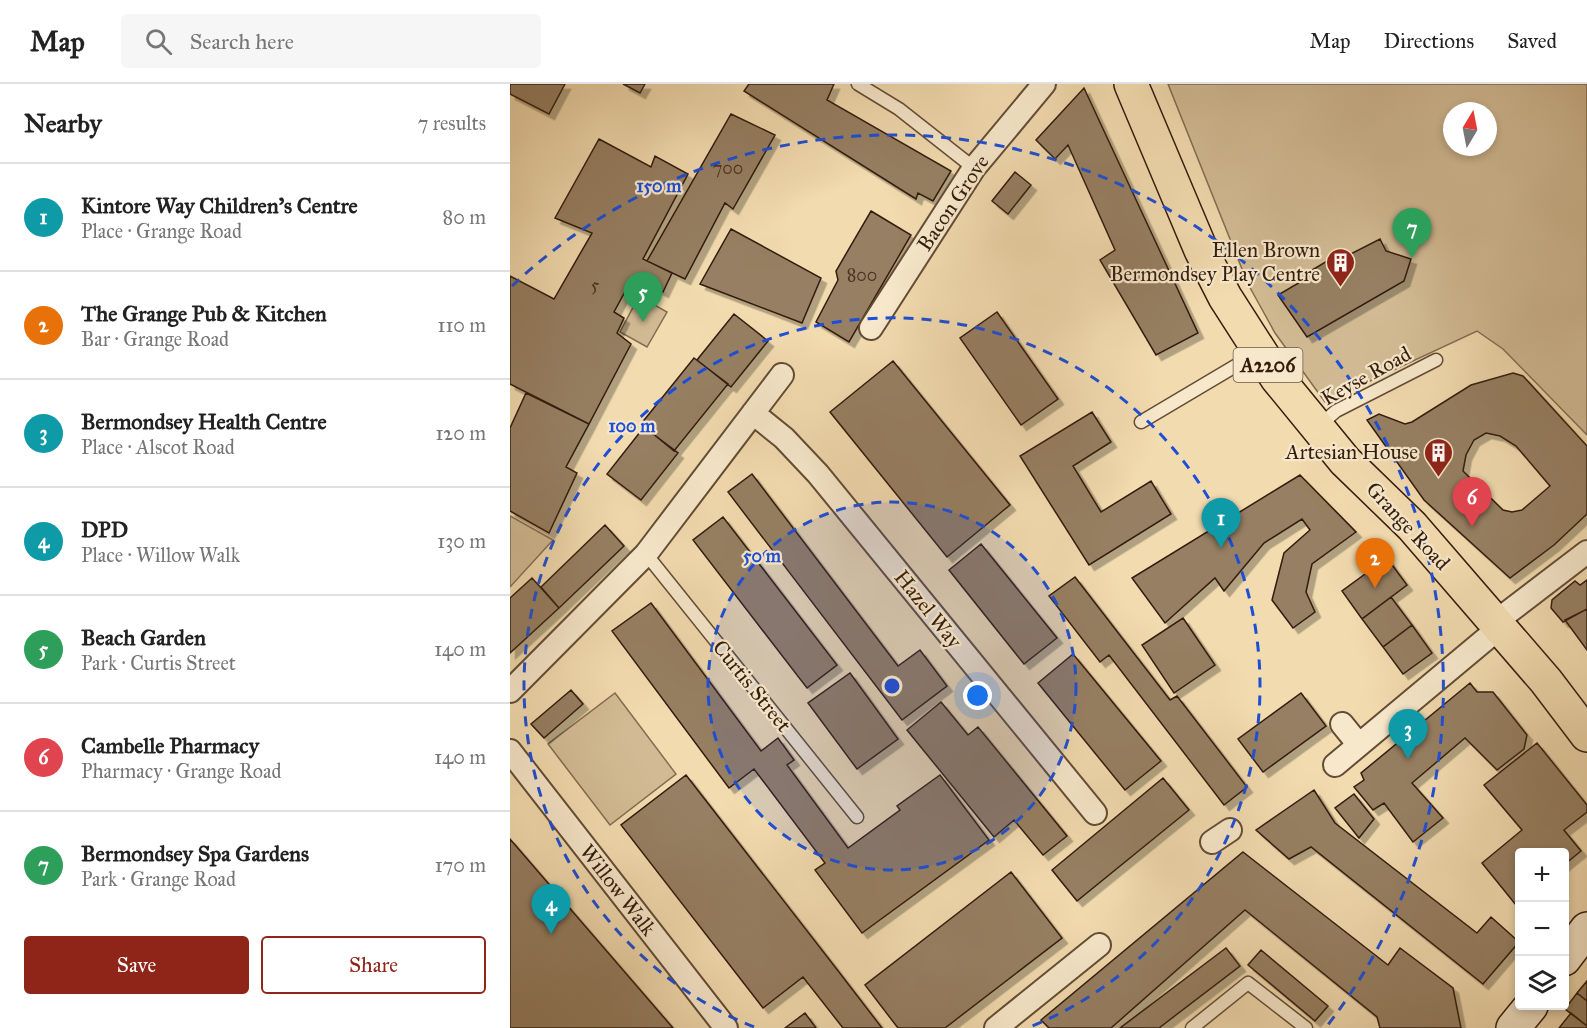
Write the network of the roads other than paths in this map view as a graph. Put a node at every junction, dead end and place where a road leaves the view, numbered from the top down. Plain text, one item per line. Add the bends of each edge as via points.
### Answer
1 (858, 84) edge
2 (1044, 84) edge
3 (1131, 84) edge
4 (974, 168) junction
5 (871, 328) dead end
6 (1260, 352) junction
7 (1436, 360) dead end
8 (782, 375) dead end
9 (753, 413) junction
10 (1141, 422) dead end
11 (1316, 428) junction
12 (1587, 552) edge
13 (646, 554) junction
14 (1497, 626) junction
15 (510, 691) edge
16 (1342, 724) dead end
17 (1587, 735) edge
18 (1359, 745) junction
19 (510, 751) edge
20 (1335, 765) dead end
21 (1095, 813) dead end
22 (857, 817) dead end
23 (1587, 928) edge
24 (1099, 945) dead end
25 (1566, 956) edge
26 (1527, 1010) edge
27 (726, 1028) edge
28 (996, 1028) edge
29 (1192, 1028) edge
30 (1306, 1028) edge
31 (1513, 1028) edge

1 - 4 lane via 899,109
2 - 4 street, Bacon Grove
3 - 6 main road, Grange Road / A2206 via 1201,250
4 - 5 street, Bacon Grove
6 - 10 lane
6 - 11 main road, Grange Road / A2206
7 - 11 lane, Keyse Road via 1336,411
8 - 9 street
9 - 13 street
9 - 21 street, Hazel Way via 818,474
11 - 14 main road, Grange Road / A2206 via 1412,526
12 - 14 street
13 - 15 street
13 - 22 lane, Curtis Street
14 - 17 main road, Grange Road / A2206
14 - 18 street
16 - 18 street
18 - 20 street
19 - 27 street, Willow Walk
23 - 25 main road
24 - 28 street
26 - 31 main road
29 - 30 lane via 1248,983

